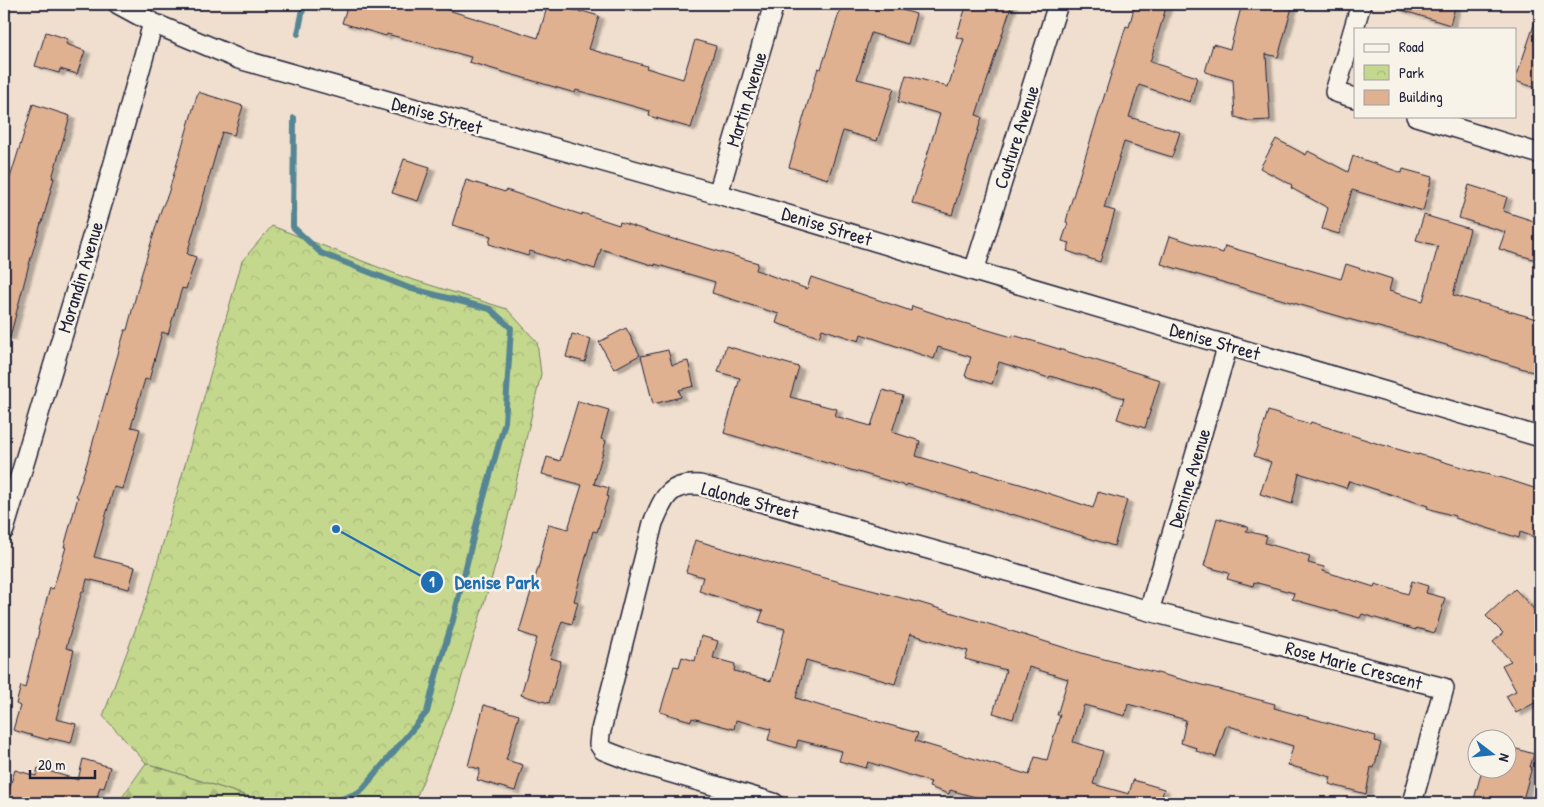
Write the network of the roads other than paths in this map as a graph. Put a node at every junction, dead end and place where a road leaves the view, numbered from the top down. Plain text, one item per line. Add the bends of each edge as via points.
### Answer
1 (118, 4) edge
2 (774, 4) edge
3 (1058, 4) edge
4 (1361, 4) edge
5 (153, 23) junction
6 (1354, 98) edge
7 (1423, 118) edge
8 (1540, 154) edge
9 (718, 194) junction
10 (974, 271) junction
11 (1228, 345) junction
12 (1540, 437) edge
13 (4, 530) edge
14 (1149, 611) junction
15 (774, 803) edge
16 (1412, 803) edge

1 - 5 street, Denise Street
2 - 9 street, Martin Avenue
3 - 10 street, Couture Avenue
4 - 6 street via 1335,92
5 - 9 street, Denise Street via 238,59
5 - 13 street, Morandin Avenue
7 - 8 street
9 - 10 street, Denise Street
10 - 11 street, Denise Street
11 - 12 street, Denise Street
11 - 14 street, Demine Avenue
14 - 15 street, Lalonde Street via 700,485 676,487 663,501 653,523 600,744 603,750 634,762
14 - 16 street, Rose Marie Crescent via 1444,688

